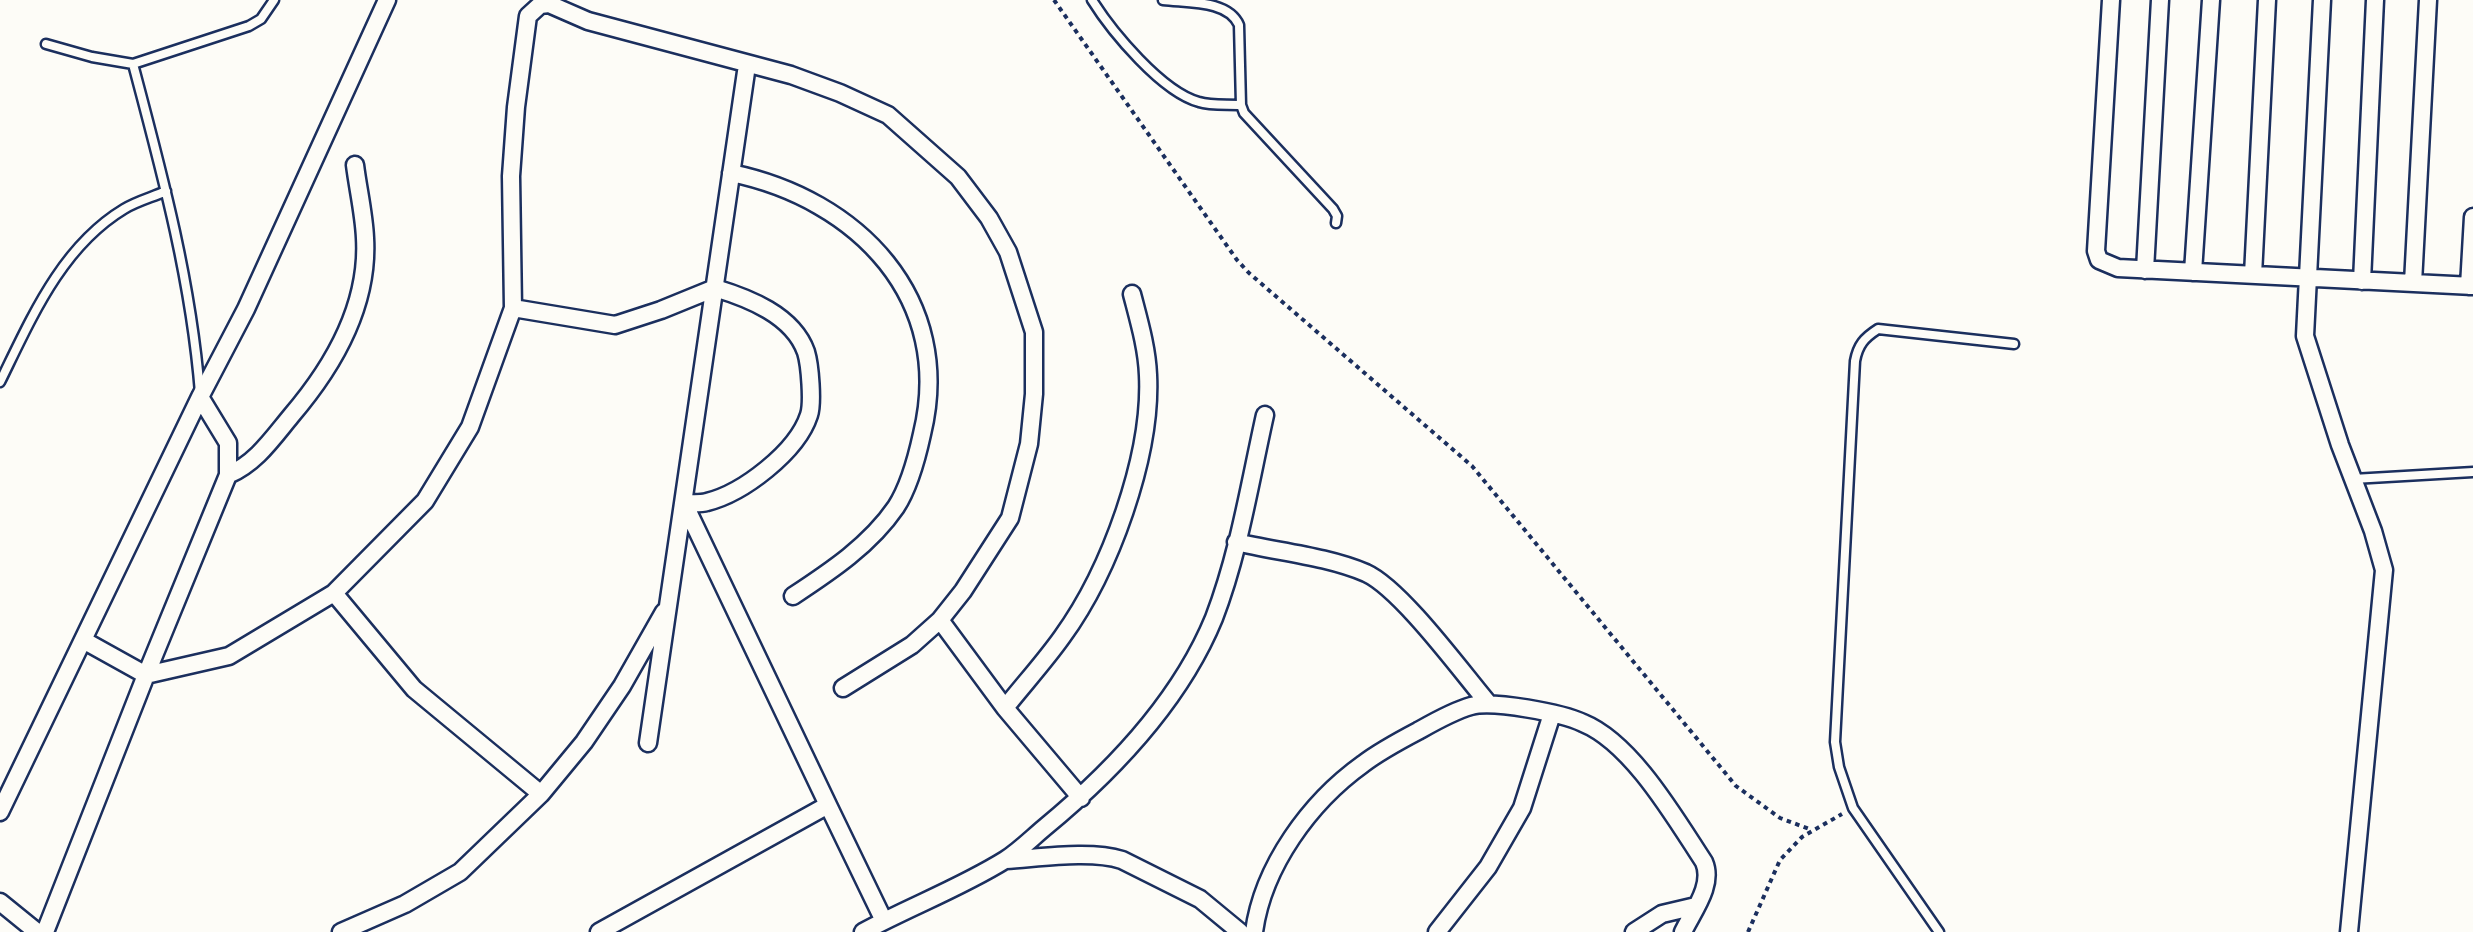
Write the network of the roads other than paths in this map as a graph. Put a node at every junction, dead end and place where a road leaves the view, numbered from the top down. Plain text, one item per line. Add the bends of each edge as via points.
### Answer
1 (274, 0) edge
2 (387, 0) edge
3 (1092, 0) edge
4 (1164, 0) edge
5 (2111, 0) edge
6 (2160, 0) edge
7 (2211, 0) edge
8 (2267, 0) edge
9 (2322, 0) edge
10 (2375, 0) edge
11 (2428, 0) edge
12 (46, 44) dead end
13 (133, 64) junction
14 (747, 65) junction
15 (1241, 105) junction
16 (355, 165) dead end
17 (731, 173) junction
18 (166, 191) junction
19 (2473, 217) edge
20 (1336, 222) dead end
21 (2145, 270) junction
22 (2193, 272) junction
23 (2253, 275) junction
24 (2308, 278) junction
25 (2362, 280) junction
26 (2413, 283) junction
27 (2471, 286) edge
28 (715, 288) junction
29 (1132, 294) dead end
30 (513, 308) junction
31 (2014, 344) dead end
32 (0, 382) edge
33 (200, 397) junction
34 (1265, 415) dead end
35 (2473, 472) edge
36 (228, 475) junction
37 (2353, 479) junction
38 (684, 503) junction
39 (1236, 542) junction
40 (334, 593) junction
41 (793, 596) dead end
42 (670, 602) junction
43 (940, 620) junction
44 (83, 640) junction
45 (146, 675) junction
46 (843, 688) dead end
47 (1488, 703) junction
48 (1005, 708) junction
49 (1552, 714) junction
50 (648, 743) dead end
51 (541, 794) junction
52 (1081, 798) junction
53 (828, 805) junction
54 (0, 812) edge
55 (1006, 860) junction
56 (0, 902) edge
57 (1696, 906) junction
58 (884, 921) junction
59 (625, 924) edge
60 (37, 932) edge
61 (45, 932) edge
62 (340, 932) edge
63 (599, 932) edge
64 (863, 932) edge
65 (1240, 932) edge
66 (1254, 932) edge
67 (1437, 932) edge
68 (1634, 932) edge
69 (1683, 932) edge
70 (1939, 932) edge
71 (2349, 932) edge

1 - 13 lane via 261,19 249,26
2 - 33 street via 246,309
3 - 15 lane via 1119,36 1162,81 1199,103
4 - 15 lane via 1222,7 1237,19
5 - 21 street via 2096,251 2099,260 2107,265
6 - 21 street
7 - 22 street
8 - 23 street
9 - 24 street
10 - 25 street
11 - 26 street
12 - 13 lane
13 - 18 lane
14 - 17 street
14 - 30 street via 588,21 549,4 533,9 528,16 519,84 511,176
14 - 43 street via 791,75 888,115 958,177 989,218 1008,252 1034,332 1029,444 1010,519
15 - 20 lane via 1256,128 1333,209
16 - 36 street via 365,238 352,318 326,372 300,405 257,457
17 - 28 street
17 - 41 street via 765,180 810,200 883,257 906,289 921,324 928,367 927,414 917,457 897,506 868,540
18 - 32 lane via 124,209 97,230 66,263 43,296
18 - 33 lane via 187,287
19 - 27 street
21 - 22 street
22 - 23 street
23 - 24 street
24 - 25 street
24 - 37 street via 2305,336
25 - 26 street
26 - 27 street
28 - 30 street via 615,325
28 - 38 street
28 - 38 street via 747,298 789,327 806,351 809,415 796,438 756,478 705,503
29 - 48 street via 1148,375 1146,424 1115,539 1095,584 1063,636
30 - 40 street via 470,427 425,501
31 - 70 lane via 1878,329 1857,349 1835,742 1853,808
33 - 36 street via 228,443
33 - 44 street
34 - 39 street
35 - 37 lane
36 - 45 street
37 - 71 street via 2384,570
38 - 42 street
38 - 53 street
39 - 47 street via 1343,566 1375,578 1409,610
39 - 52 street via 1214,617 1198,652 1131,745
40 - 45 street via 229,656
40 - 51 street via 414,689
42 - 50 street
42 - 51 street via 622,686 584,742
43 - 46 street via 912,645
43 - 48 street
44 - 45 street
44 - 54 street
45 - 61 street
47 - 49 street
47 - 66 street via 1455,713 1385,749 1325,797 1275,868
48 - 52 street
49 - 57 street via 1583,723 1608,738 1656,790 1707,867 1707,881
49 - 67 street via 1522,808 1488,867
51 - 62 street via 460,872 405,904
52 - 55 street
53 - 58 street
53 - 59 street
55 - 58 street
55 - 65 street via 1122,860 1200,899
56 - 60 street
57 - 68 street via 1662,914
57 - 69 street
58 - 64 street
59 - 63 street

